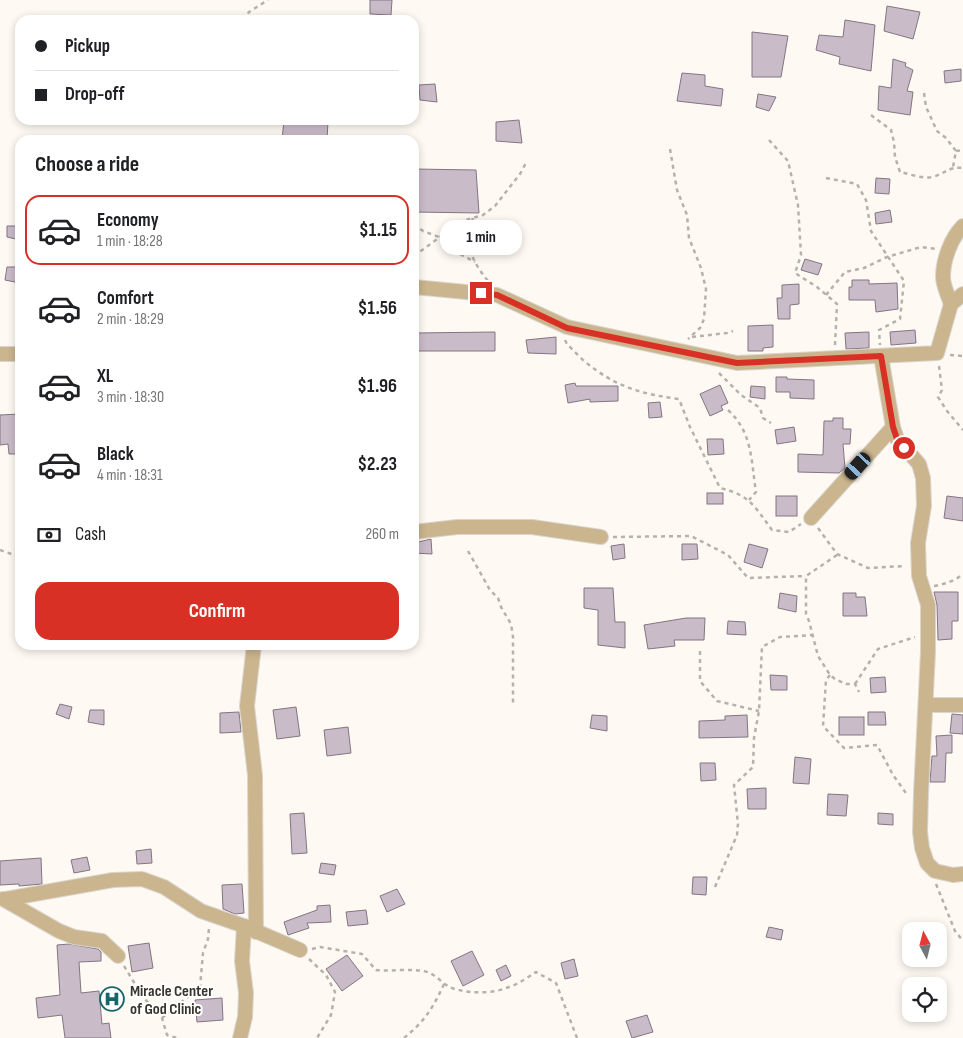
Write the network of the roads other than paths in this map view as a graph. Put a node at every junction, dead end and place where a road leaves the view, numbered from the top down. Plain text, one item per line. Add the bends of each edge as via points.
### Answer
1 (963, 226) edge
2 (419, 287) edge
3 (963, 294) edge
4 (951, 304) junction
5 (0, 354) edge
6 (15, 354) edge
7 (881, 356) junction
8 (893, 427) junction
9 (811, 518) road end
10 (419, 531) edge
11 (601, 537) road end
12 (254, 650) edge
13 (926, 705) junction
14 (963, 705) edge
15 (963, 874) edge
16 (3, 898) edge
17 (250, 929) junction
18 (300, 950) road end
19 (118, 956) road end
20 (240, 1038) edge

1 - 4 street via 948,250 943,277
2 - 7 street via 497,295 567,328 737,363
3 - 4 street
4 - 7 street via 937,353
5 - 6 street
7 - 8 street
8 - 9 street
8 - 13 street via 897,439 920,464 923,478 924,506 918,542 920,576 928,605
10 - 11 street via 457,527 532,527
12 - 17 street via 248,706 255,775
13 - 14 street
13 - 15 street via 922,848 927,863 935,871
16 - 17 street via 113,880 142,879 164,887 201,911
16 - 19 street via 59,931 74,937 102,940
17 - 18 street
17 - 20 street via 242,961 246,993

